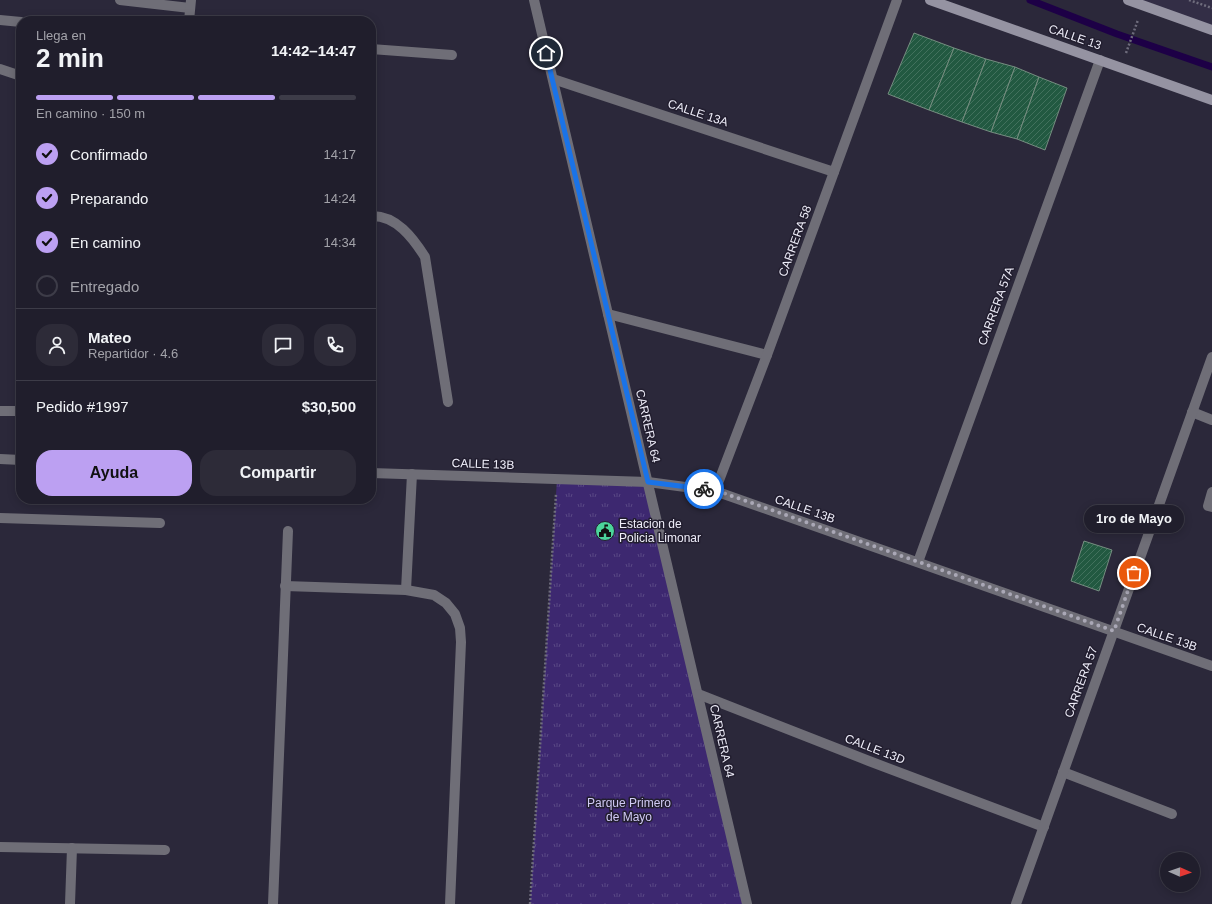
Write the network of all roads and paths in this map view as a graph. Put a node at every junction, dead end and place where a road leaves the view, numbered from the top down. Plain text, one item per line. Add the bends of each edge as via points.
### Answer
1 (120, 0) edge
2 (534, 0) edge
3 (898, 0) edge
4 (930, 0) edge
5 (1128, 0) edge
6 (1189, 0) edge
7 (190, 4) edge
8 (1212, 8) edge
9 (1140, 15) dead end
10 (189, 16) edge
11 (0, 20) edge
12 (16, 22) edge
13 (1212, 30) edge
14 (376, 49) edge
15 (452, 55) dead end
16 (1125, 55) dead end
17 (1100, 60) junction
18 (0, 69) edge
19 (16, 74) edge
20 (553, 79) junction
21 (1212, 100) edge
22 (834, 172) junction
23 (376, 216) edge
24 (608, 314) junction
25 (767, 355) junction
26 (1212, 357) edge
27 (448, 402) dead end
28 (0, 411) edge
29 (16, 411) edge
30 (1192, 412) junction
31 (1212, 420) edge
32 (0, 459) edge
33 (16, 460) edge
34 (376, 473) edge
35 (412, 474) junction
36 (557, 479) junction
37 (648, 482) junction
38 (715, 490) junction
39 (1212, 492) edge
40 (1212, 507) edge
41 (0, 518) edge
42 (160, 524) dead end
43 (288, 531) dead end
44 (918, 562) junction
45 (285, 586) junction
46 (406, 590) junction
47 (1114, 631) junction
48 (1212, 666) edge
49 (698, 694) junction
50 (1063, 772) junction
51 (1172, 814) dead end
52 (1044, 827) junction
53 (0, 847) edge
54 (72, 848) junction
55 (165, 850) dead end
56 (70, 904) edge
57 (273, 904) edge
58 (450, 904) edge
59 (530, 904) edge
60 (747, 904) edge
61 (1016, 904) edge

1 - 7 street
2 - 20 street, CARRERA 64
3 - 22 street, CARRERA 58
4 - 17 main road, CALLE 13
5 - 13 main road
6 - 8 path
7 - 10 street
9 - 16 path
11 - 12 street
14 - 15 street
17 - 21 main road, CALLE 13
17 - 44 street, CARRERA 57A
18 - 19 street
20 - 22 street, CALLE 13A
20 - 24 street, CARRERA 64
22 - 25 street, CARRERA 58
23 - 27 street via 398,225 414,239 425,257
24 - 25 street
24 - 37 street, CARRERA 64
25 - 38 street, CARRERA 58
26 - 30 street, CARRERA 57
28 - 29 street
30 - 31 street
30 - 47 street, CARRERA 57
32 - 33 street
34 - 35 street, CALLE 13B
35 - 36 street, CALLE 13B
35 - 46 street
36 - 37 street, CALLE 13B
36 - 59 path
37 - 38 street, CALLE 13B
37 - 49 street, CARRERA 64
38 - 44 street, CALLE 13B
39 - 40 street via 1208,506
41 - 42 street
43 - 45 street
44 - 47 street, CALLE 13B
45 - 46 street
45 - 57 street
46 - 58 street via 434,595 446,603 455,614 460,628
47 - 48 street, CALLE 13B
47 - 50 street, CARRERA 57
49 - 52 street, CALLE 13D
49 - 60 street, CARRERA 64
50 - 51 street
50 - 52 street, CARRERA 57
52 - 61 street, CARRERA 57
53 - 54 street
54 - 55 street
54 - 56 street

